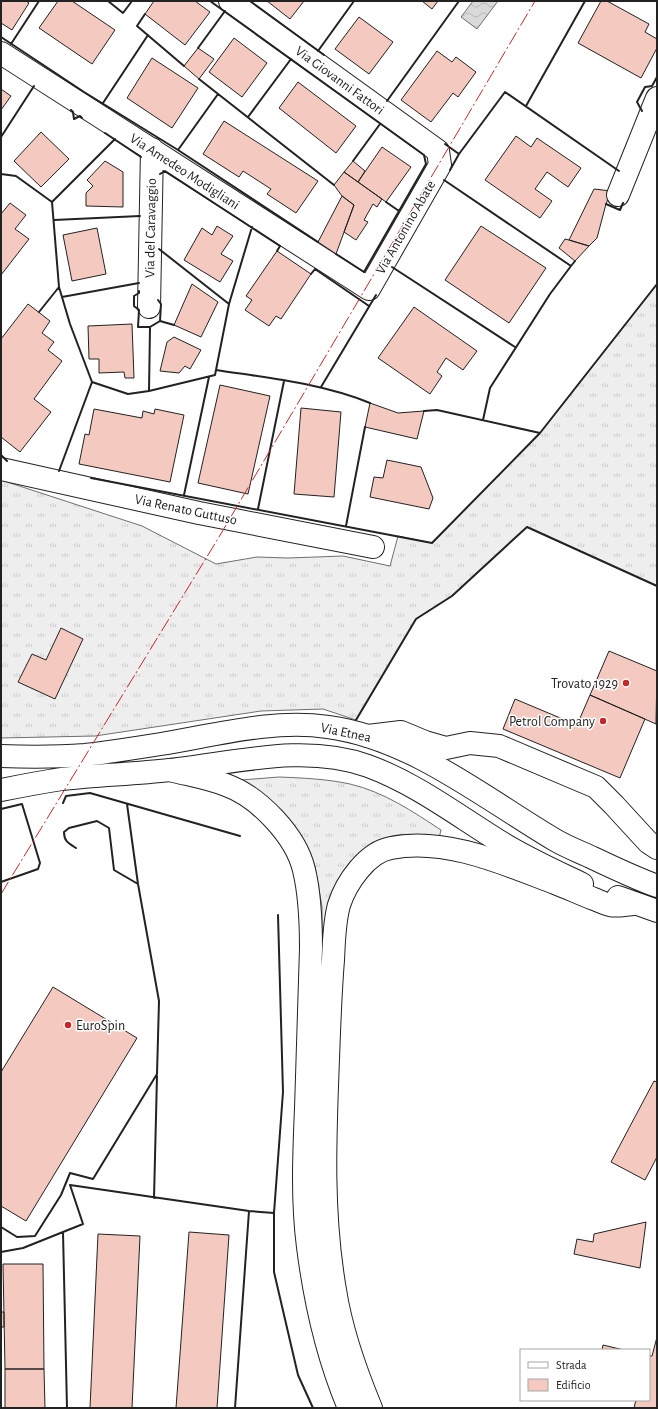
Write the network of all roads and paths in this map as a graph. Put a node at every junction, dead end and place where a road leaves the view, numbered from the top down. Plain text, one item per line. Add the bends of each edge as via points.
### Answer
1 (230, 1) edge
2 (1, 53) edge
3 (657, 98) edge
4 (152, 149) junction
5 (440, 165) joint
6 (618, 195) dead end
7 (369, 288) joint
8 (149, 307) dead end
9 (1, 469) edge
10 (373, 547) dead end
11 (368, 736) junction
12 (1, 756) edge
13 (170, 770) junction
14 (1, 790) edge
15 (657, 848) edge
16 (657, 886) edge
17 (635, 904) junction
18 (657, 911) edge
19 (349, 1408) edge
20 (371, 1408) edge

1 - 5 main road, Via Giovanni Fattori via 438,151
2 - 4 main road, Via Amedeo Modigliani
3 - 6 main road
4 - 7 main road, Via Amedeo Modigliani
4 - 8 main road, Via del Caravaggio
5 - 7 main road, Via Antonino Abate
9 - 10 main road, Via Renato Guttuso via 199,513
11 - 12 main road, Via Etnea via 313,725 271,726 86,755
11 - 15 main road via 401,732 446,748 470,743 499,746 596,787 648,842
11 - 16 main road, Via Etnea via 405,750 433,765 557,841
13 - 14 main road, Via Etnea via 61,779
13 - 17 main road, Via Etnea via 285,756 341,758 391,776 418,790 532,860 584,885
13 - 19 main road via 228,785 260,805 286,835 297,851 304,869 311,924 304,1163 307,1246 325,1342
17 - 18 main road, Via Etnea
17 - 20 main road via 610,905 514,867 448,848 424,845 388,848 378,853 360,868 345,891 336,923 330,1007 324,1162 326,1220 335,1292 362,1387

